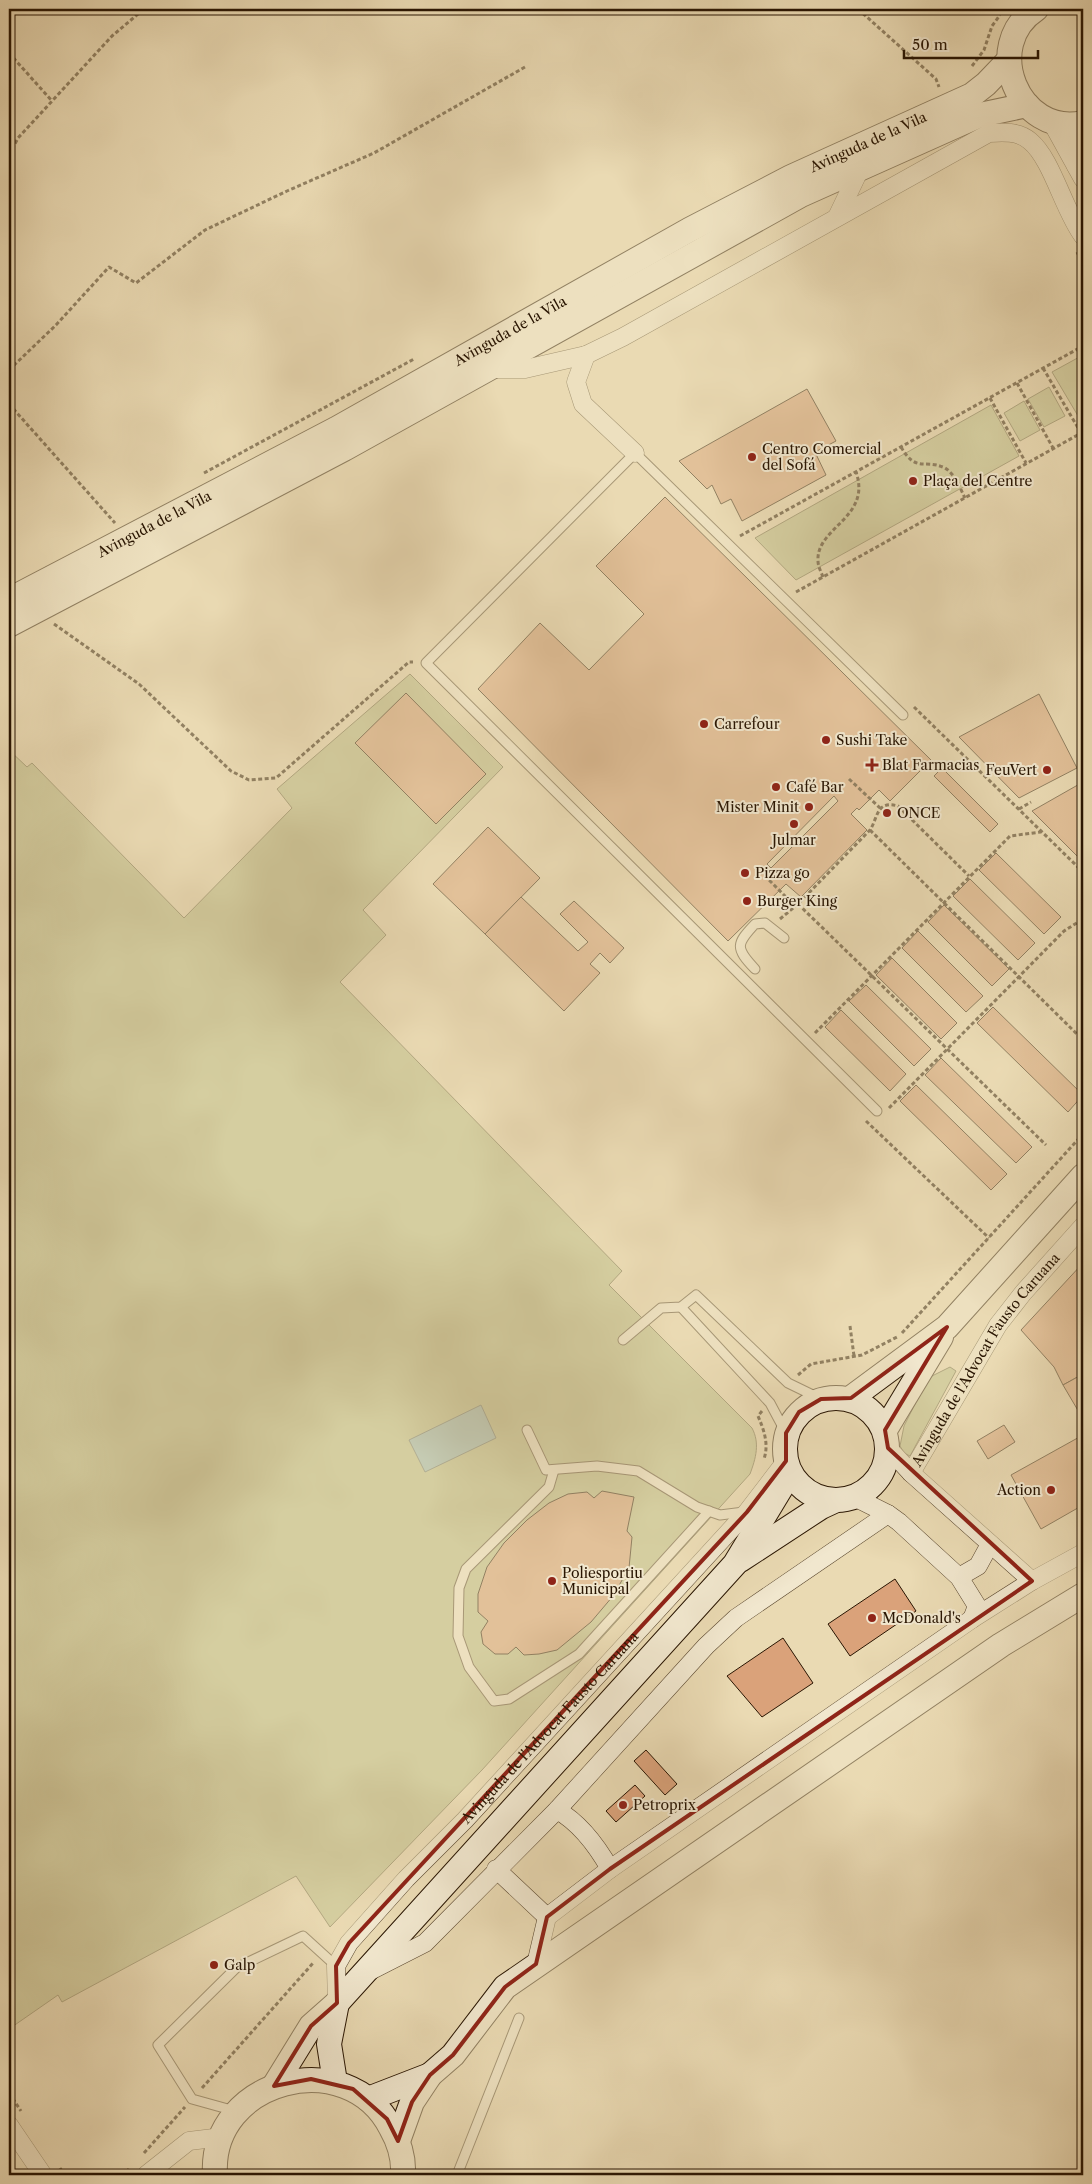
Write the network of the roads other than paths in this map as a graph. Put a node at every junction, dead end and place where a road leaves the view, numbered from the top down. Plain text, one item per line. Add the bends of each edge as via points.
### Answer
1 (1036, 9) edge
2 (1009, 60) junction
3 (1027, 105) junction
4 (1051, 121) junction
5 (1081, 123) edge
6 (860, 169) junction
7 (1080, 173) edge
8 (837, 217) junction
9 (1083, 236) edge
10 (586, 355) junction
11 (487, 369) junction
12 (635, 454) junction
13 (9, 600) edge
14 (9, 625) edge
15 (903, 715) dead end
16 (784, 938) dead end
17 (755, 969) dead end
18 (880, 1114) road end
19 (1083, 1176) edge
20 (1083, 1226) edge
21 (681, 1307) junction
22 (947, 1327) junction
23 (623, 1340) dead end
24 (821, 1398) junction
25 (851, 1398) junction
26 (527, 1430) dead end
27 (786, 1433) junction
28 (887, 1439) junction
29 (788, 1467) junction
30 (554, 1470) junction
31 (911, 1473) junction
32 (844, 1499) junction
33 (708, 1511) junction
34 (747, 1512) junction
35 (888, 1514) junction
36 (720, 1515) junction
37 (725, 1536) junction
38 (990, 1544) junction
39 (1083, 1553) edge
40 (734, 1564) junction
41 (959, 1577) junction
42 (1032, 1581) junction
43 (1083, 1595) edge
44 (972, 1620) junction
45 (557, 1810) junction
46 (610, 1869) junction
47 (496, 1870) junction
48 (546, 1917) junction
49 (536, 1964) junction
50 (336, 1966) junction
51 (363, 1974) junction
52 (337, 2003) junction
53 (519, 2018) dead end
54 (430, 2076) junction
55 (336, 2082) junction
56 (274, 2086) junction
57 (368, 2099) junction
58 (238, 2112) junction
59 (9, 2125) edge
60 (222, 2136) junction
61 (398, 2140) junction
62 (214, 2174) edge
63 (43, 2175) edge
64 (146, 2175) edge
65 (402, 2175) edge
66 (457, 2175) edge

1 - 2 street via 1018,27
2 - 3 street via 1013,85
2 - 13 street, Avinguda de la Vila via 972,95 791,176 336,429
3 - 4 street
3 - 6 street, Avinguda de la Vila via 980,115
4 - 5 street
4 - 7 street
5 - 7 street
6 - 8 street
6 - 11 street, Avinguda de la Vila via 784,204
8 - 9 street, Avinguda de la Vila via 984,135 1007,132 1029,140 1041,154
8 - 10 street, Avinguda de la Vila
10 - 11 street, Avinguda de la Vila via 525,369
10 - 12 street via 576,382 583,404
11 - 14 street, Avinguda de la Vila via 344,449
12 - 15 lane
12 - 18 lane via 426,663
16 - 17 lane via 765,923 755,924 741,939 739,948
19 - 22 street
20 - 31 street, Avinguda de l'Advocat Fausto Caruana via 1023,1292 995,1329
21 - 23 lane via 661,1308
21 - 24 lane via 696,1295 788,1383
21 - 27 lane via 770,1403
22 - 25 street
22 - 28 street
24 - 25 street
24 - 27 street via 799,1412
25 - 28 street via 872,1410
26 - 30 lane via 546,1470
27 - 29 street
28 - 31 street
28 - 32 street via 883,1471 869,1489
29 - 32 street via 808,1493
29 - 34 street, Avinguda de l'Advocat Fausto Caruana
29 - 40 street, Avinguda de l'Advocat Fausto Caruana
30 - 33 lane via 597,1466 638,1471
30 - 33 lane via 549,1486 466,1569 459,1588 458,1636 469,1667 494,1701 509,1699 579,1654
31 - 38 street
32 - 35 street
32 - 40 street, Avinguda de l'Advocat Fausto Caruana via 821,1507
33 - 36 lane
34 - 36 lane
34 - 37 street, Avinguda de l'Advocat Fausto Caruana
35 - 41 street
35 - 45 street via 736,1618 706,1646
36 - 37 lane
37 - 50 street, Avinguda de l'Advocat Fausto Caruana via 465,1820 406,1879 349,1943
38 - 41 street via 978,1566
38 - 42 street
39 - 42 street
40 - 51 street, Avinguda de l'Advocat Fausto Caruana
41 - 44 street via 977,1606
42 - 44 street
43 - 49 street via 1001,1645
44 - 46 street
45 - 46 street via 571,1818
45 - 47 street
46 - 48 street
47 - 48 street
47 - 51 street via 425,1943
48 - 49 street
49 - 54 street via 504,1988 453,2055
50 - 52 street
50 - 58 lane via 303,1936 236,1968 158,2045 192,2099
51 - 52 street, Avinguda de l'Advocat Fausto Caruana
52 - 55 street via 330,2044
52 - 56 street, Avinguda de l'Advocat Fausto Caruana via 311,2026
53 - 66 lane
54 - 57 street
54 - 61 street via 412,2102
55 - 56 street via 312,2079
55 - 57 street
56 - 58 street via 252,2098
57 - 61 street via 387,2119
58 - 60 street
59 - 63 street
60 - 62 street
60 - 64 street via 189,2141
61 - 65 street

